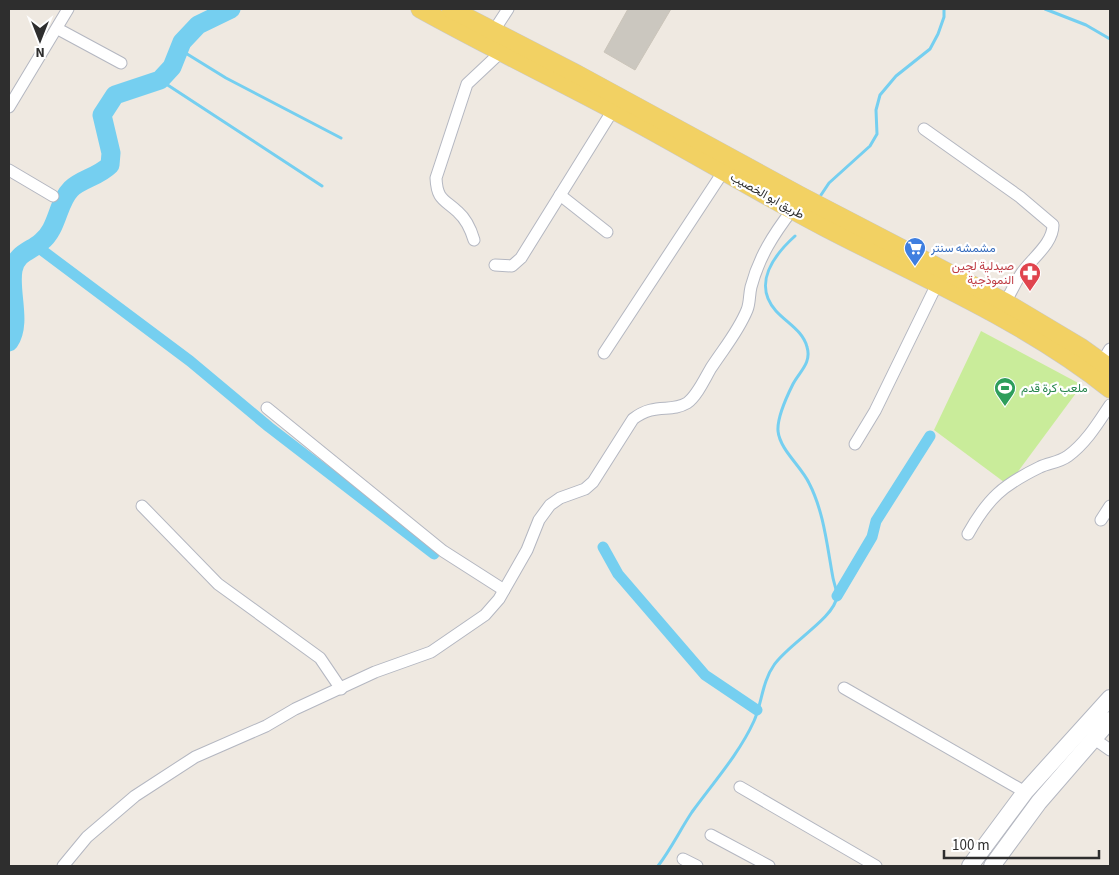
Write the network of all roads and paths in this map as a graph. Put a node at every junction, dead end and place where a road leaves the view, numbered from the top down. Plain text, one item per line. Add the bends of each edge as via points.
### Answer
1 (68, 9) edge
2 (420, 9) edge
3 (451, 9) edge
4 (508, 9) edge
5 (58, 29) junction
6 (493, 32) junction
7 (500, 53) junction
8 (121, 63) dead end
9 (9, 107) edge
10 (613, 110) junction
11 (924, 129) dead end
12 (9, 170) edge
13 (724, 172) junction
14 (560, 195) junction
15 (53, 196) dead end
16 (792, 210) junction
17 (607, 232) dead end
18 (474, 240) dead end
19 (495, 264) dead end
20 (937, 284) junction
21 (1005, 302) junction
22 (1037, 330) junction
23 (604, 353) dead end
24 (1107, 360) edge
25 (1110, 389) edge
26 (1110, 405) edge
27 (267, 408) dead end
28 (855, 444) dead end
29 (142, 506) dead end
30 (1110, 506) edge
31 (1101, 520) dead end
32 (968, 534) dead end
33 (504, 590) junction
34 (844, 688) dead end
35 (341, 689) junction
36 (1110, 698) edge
37 (1110, 720) edge
38 (1094, 738) junction
39 (1110, 750) edge
40 (740, 787) dead end
41 (1024, 792) junction
42 (712, 835) dead end
43 (682, 859) dead end
44 (62, 866) edge
45 (697, 866) edge
46 (769, 866) edge
47 (876, 866) edge
48 (970, 866) edge
49 (992, 866) edge

1 - 5 street
2 - 7 main road, طريق ابو الخصيب
3 - 6 main road, طريق ابو الخصيب
4 - 6 street
5 - 8 street
5 - 9 street
6 - 21 main road, طريق ابو الخصيب
7 - 10 main road, طريق ابو الخصيب
7 - 18 street via 467,84 436,178 436,192 459,213
10 - 13 main road, طريق ابو الخصيب
10 - 14 street
11 - 21 street via 1020,197 1053,225 1046,244 1022,273
12 - 15 street
13 - 16 main road, طريق ابو الخصيب
13 - 23 street
14 - 17 street
14 - 19 street via 521,258 512,266
16 - 20 main road, طريق ابو الخصيب
16 - 33 street via 766,246 751,288 748,308 732,340 699,387 687,402 653,408 633,419 593,482 550,505 539,520 527,550
20 - 22 main road, طريق ابو الخصيب
20 - 28 street via 875,411
21 - 22 main road, طريق ابو الخصيب
22 - 24 main road, طريق ابو الخصيب
22 - 25 main road, طريق ابو الخصيب
26 - 32 street via 1088,436 1068,456 1025,474 994,496
27 - 33 street via 443,551
29 - 35 street via 218,584 320,658
30 - 31 street
33 - 35 street via 500,600 485,615 431,652 375,672
34 - 41 street
35 - 44 street via 195,757 135,796 87,837
36 - 41 main road
37 - 38 main road
38 - 39 street
38 - 49 main road via 1039,802
40 - 47 street
41 - 48 main road
42 - 46 street
43 - 45 street

